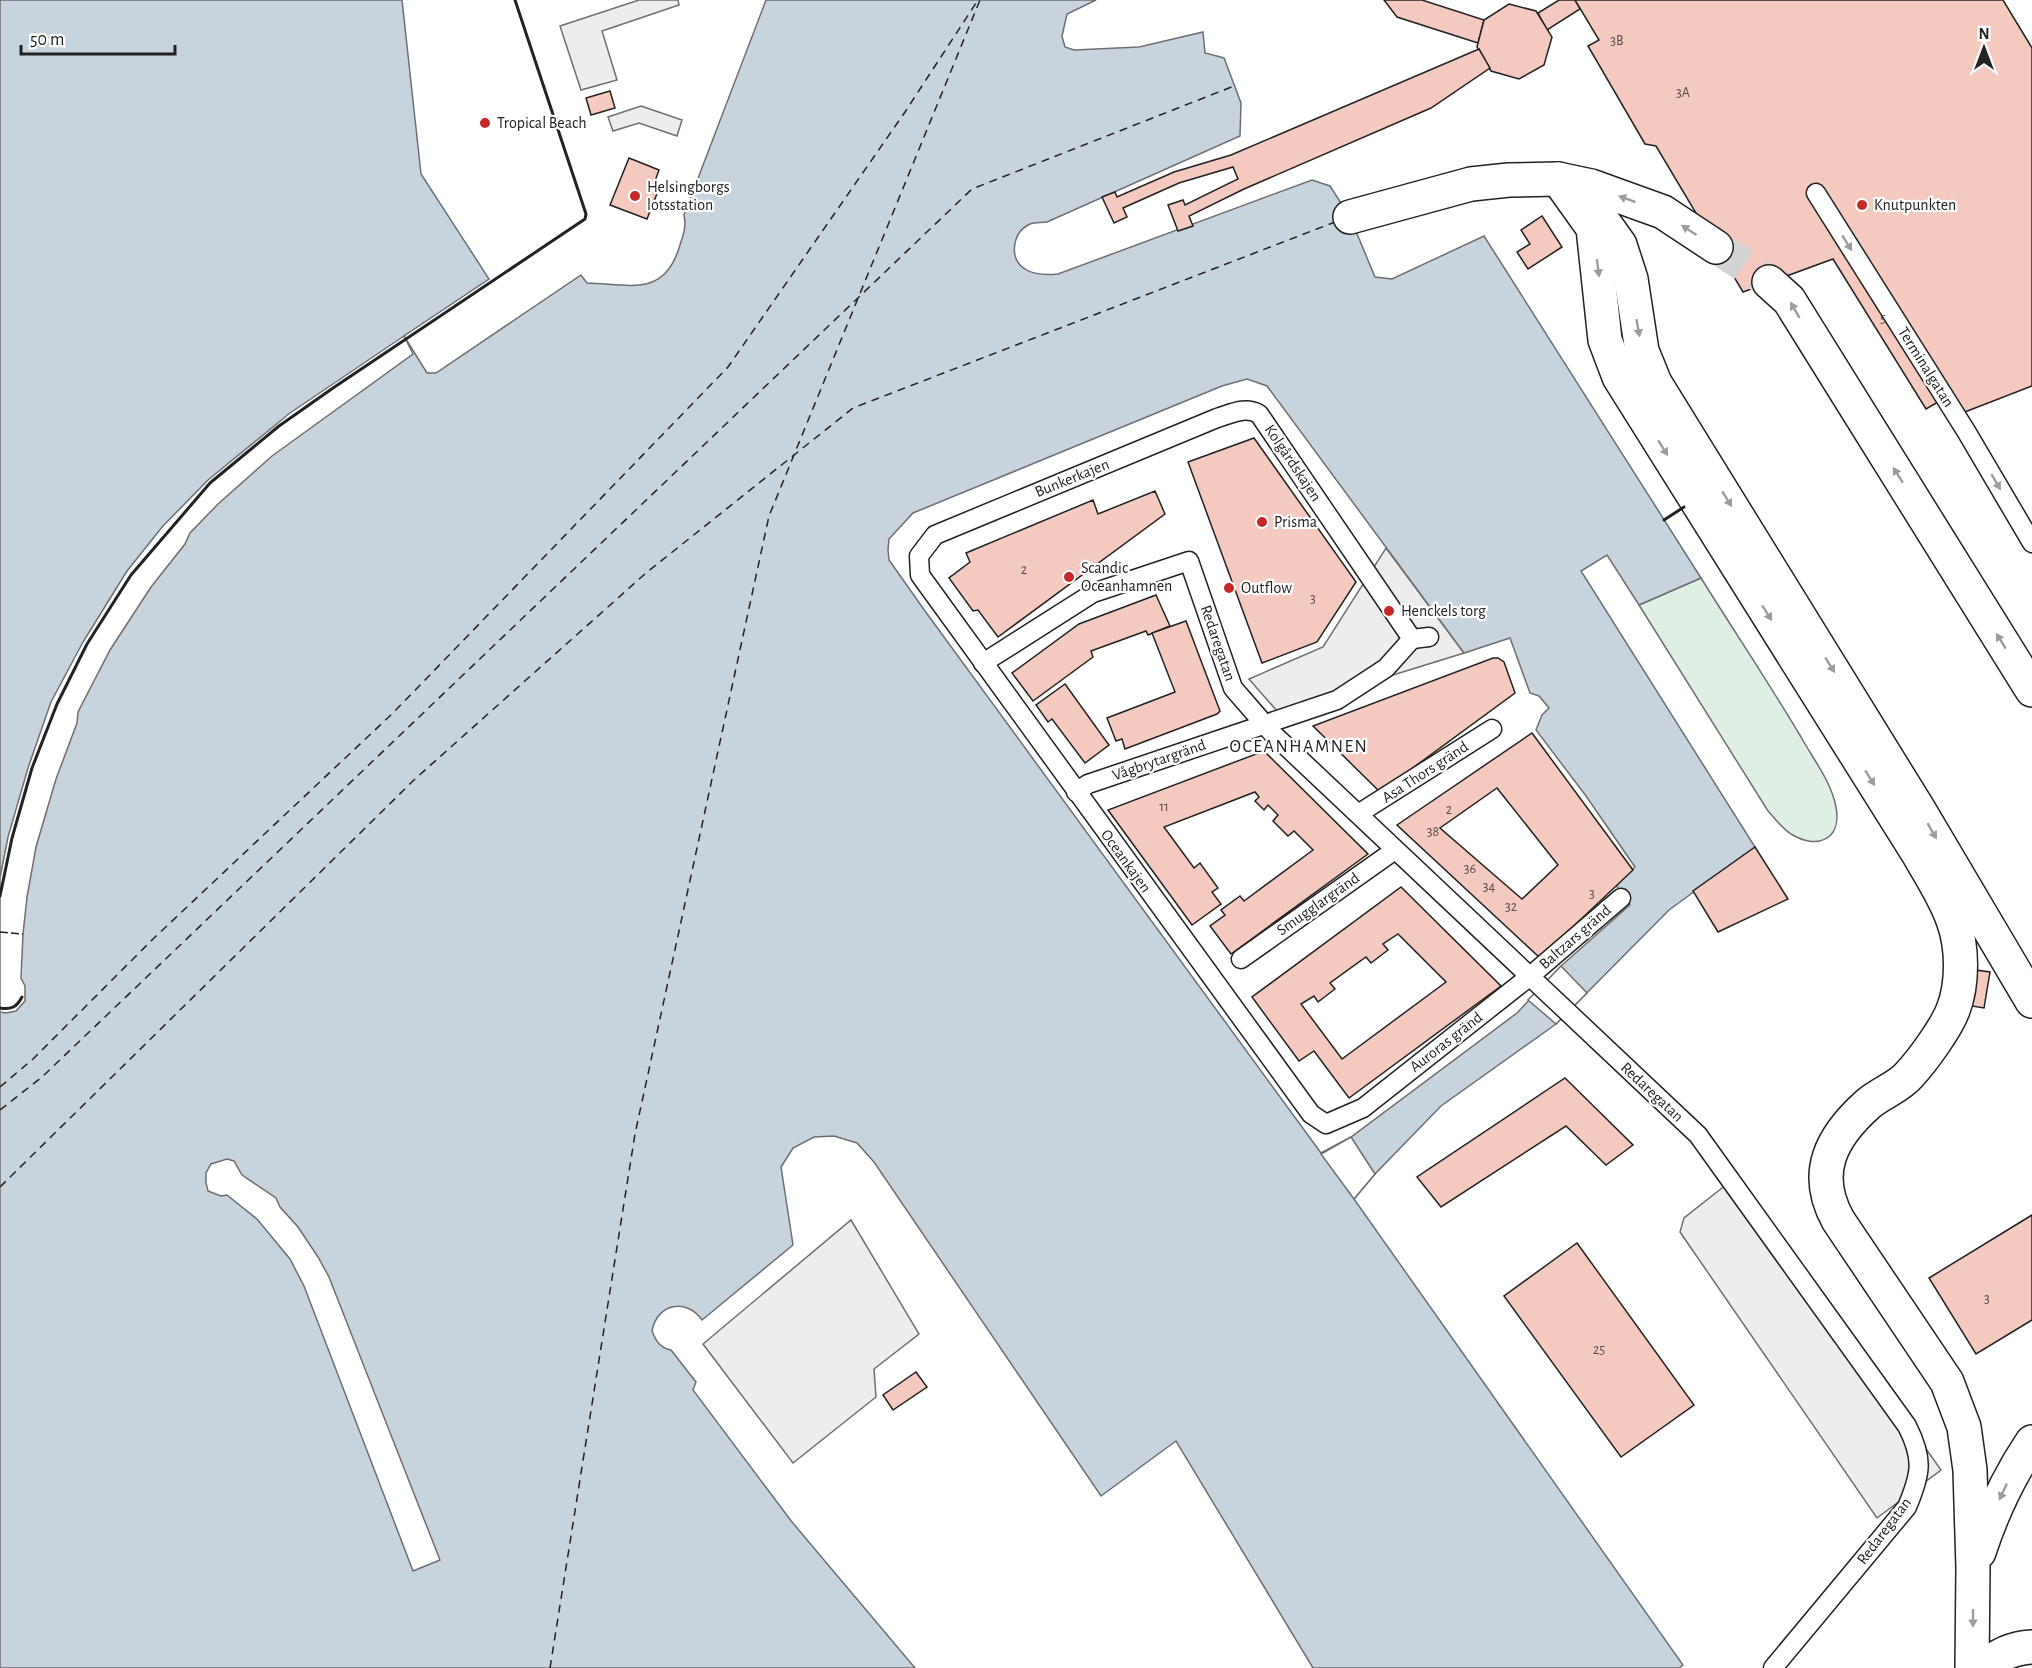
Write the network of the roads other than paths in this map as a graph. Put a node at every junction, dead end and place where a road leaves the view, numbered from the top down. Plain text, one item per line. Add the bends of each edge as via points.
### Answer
1 (1566, 180) junction
2 (1816, 193) dead end
3 (1350, 217) dead end
4 (1716, 247) tunnel mouth
5 (1768, 282) tunnel mouth
6 (1234, 413) joint
7 (2032, 543) edge
8 (919, 556) joint
9 (983, 663) junction
10 (2032, 690) edge
11 (1264, 724) junction
12 (1492, 729) dead end
13 (1082, 788) junction
14 (1358, 814) junction
15 (1395, 850) junction
16 (1621, 898) dead end
17 (1241, 959) dead end
18 (1534, 982) junction
19 (2032, 1001) edge
20 (1363, 1108) joint
21 (2032, 1442) edge
22 (1973, 1568) junction
23 (2032, 1647) edge
24 (1773, 1668) edge
25 (1972, 1668) edge
26 (1984, 1668) edge

1 - 3 highway via 1471,184
4 -> 1 highway via 1663,212
1 -> 19 highway via 1620,245 1631,279 1642,351 1655,383 1919,810
1 -> 22 highway via 1593,228 1605,340 1619,376 1919,855 1954,921 1960,964 1953,1011 1908,1077 1869,1103 1840,1133 1827,1160 1826,1188 1828,1203 1838,1220 1947,1382 1964,1426 1970,1470
2 -> 7 street, Terminalgatan
10 -> 5 highway via 1789,300
6 - 8 street, Bunkerkajen via 934,535
6 - 11 street, Kolgårdskajen via 1245,410 1259,414 1421,638 1386,668 1337,700
8 - 9 street, Oceankajen via 920,575
9 - 11 street, Redaregatan via 1093,593 1189,561 1233,688
9 - 13 street, Oceankajen
11 - 13 street, Vågbrytargränd
11 - 14 street, Redaregatan
12 - 14 street, Asa Thors gränd
13 - 20 street, Oceankajen via 1311,1114 1326,1124
14 - 15 street, Redaregatan
15 - 17 street, Smugglargränd
15 - 18 street, Redaregatan
16 - 18 street, Baltzars gränd
18 - 20 street, Auroras gränd
18 - 24 street, Redaregatan via 1698,1135 1917,1445 1920,1467 1907,1507
21 -> 22 highway via 2013,1469
22 -> 25 highway
23 - 26 highway via 2010,1650

